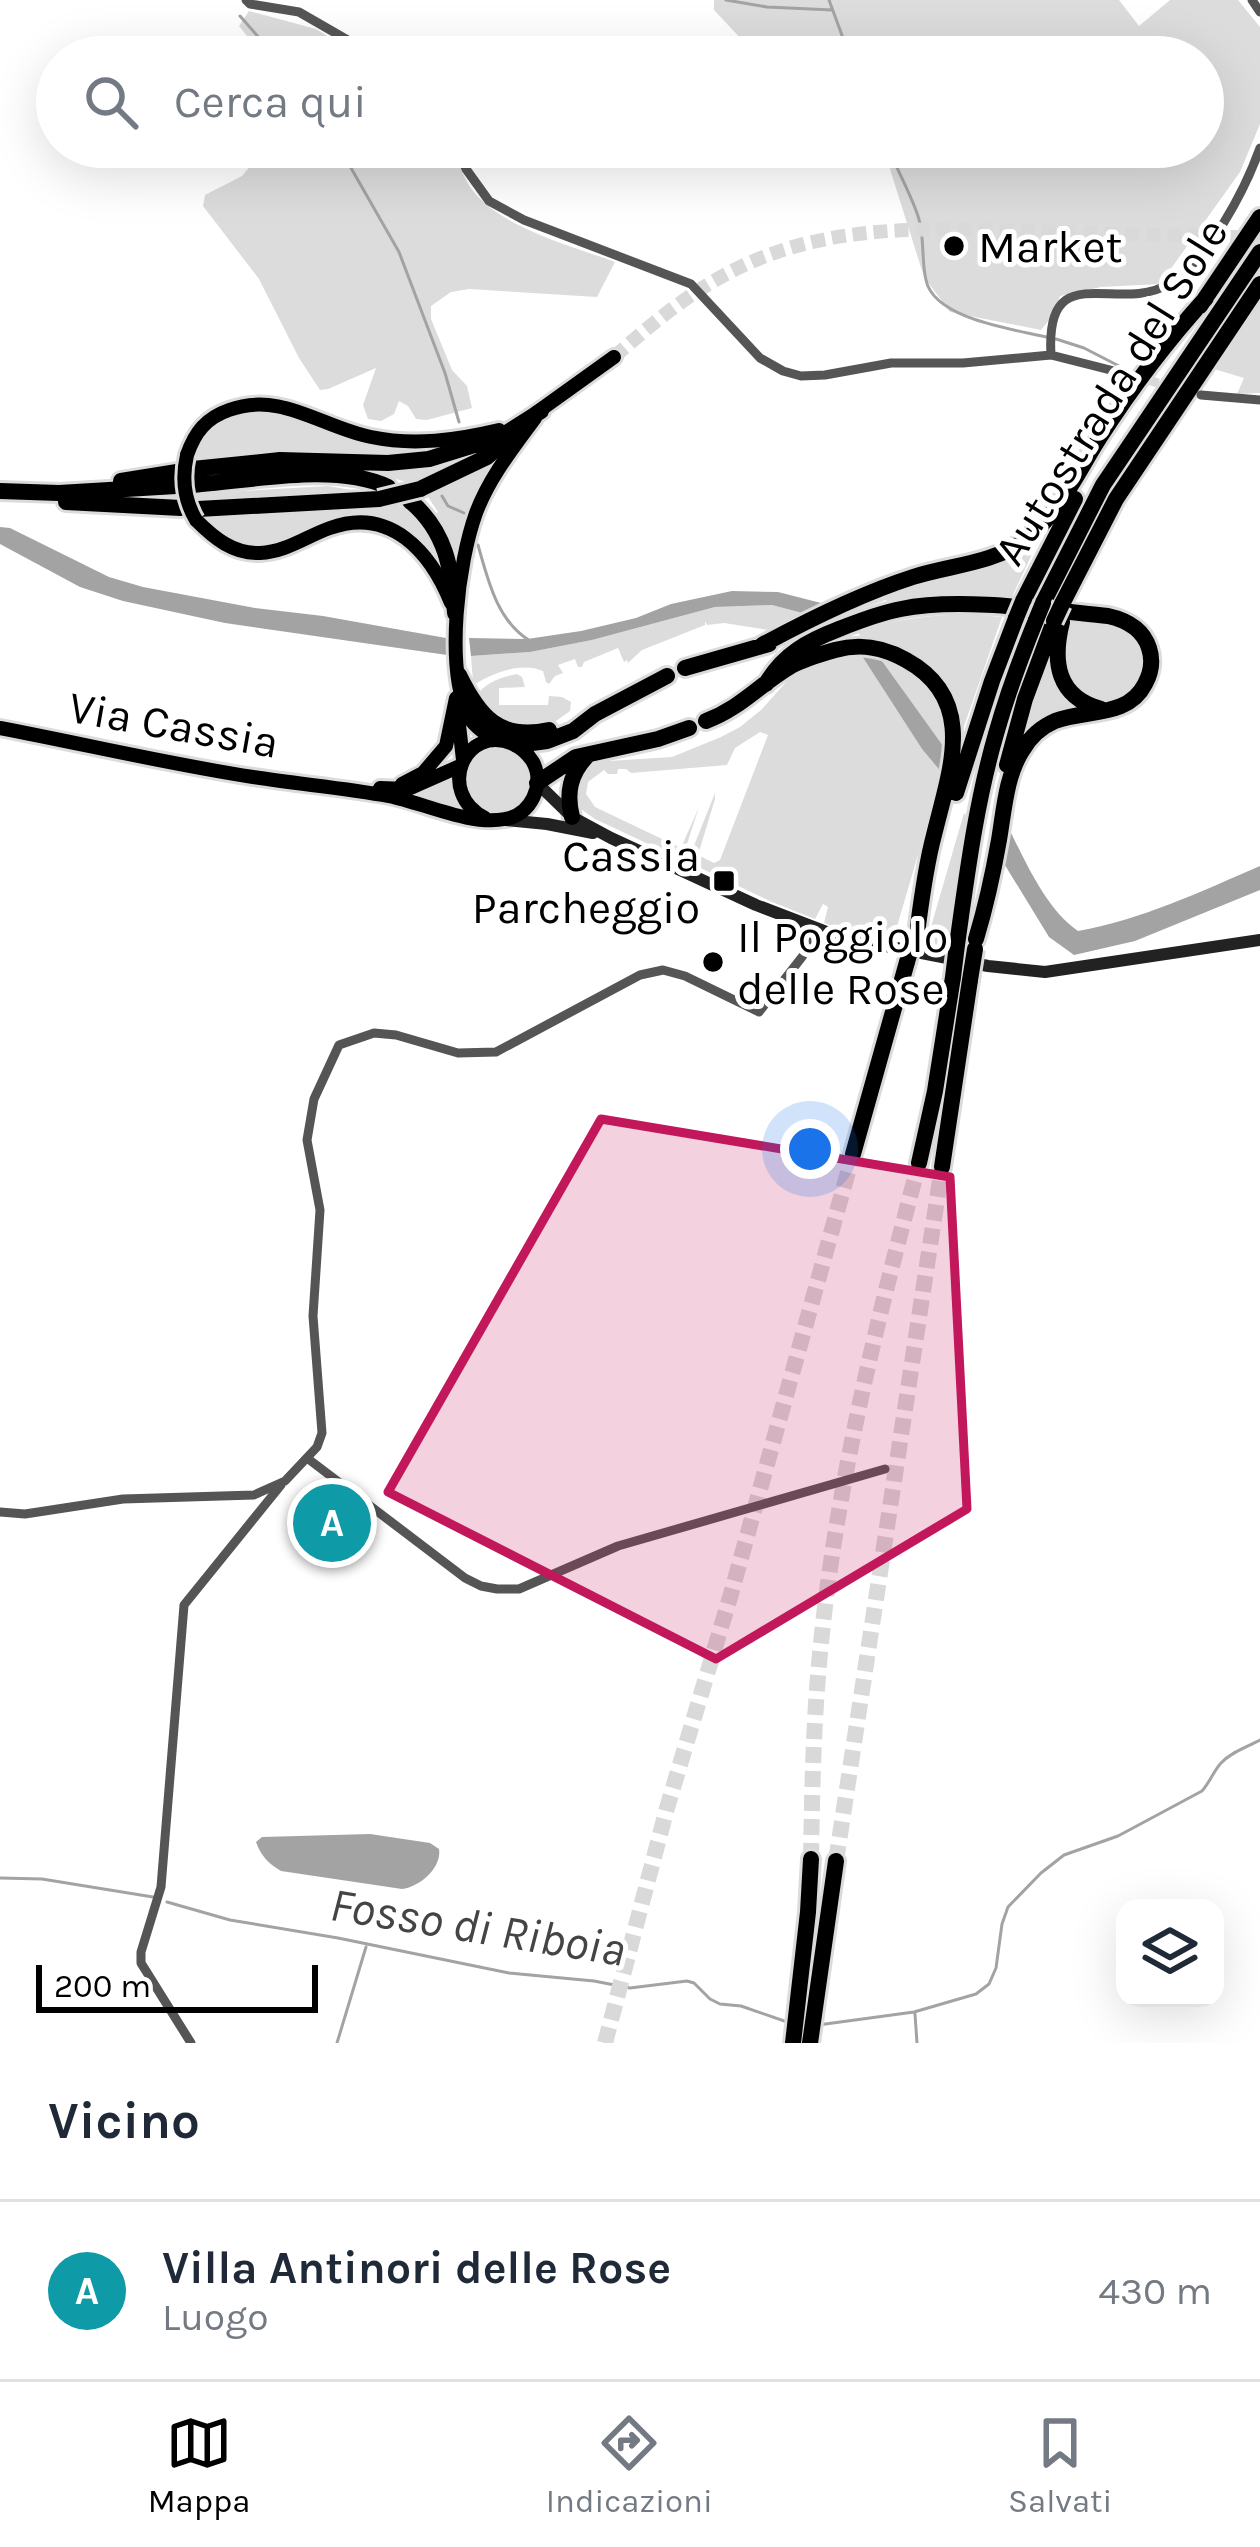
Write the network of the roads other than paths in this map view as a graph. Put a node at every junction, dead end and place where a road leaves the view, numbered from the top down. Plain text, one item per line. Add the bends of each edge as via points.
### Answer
1 (246, 0) edge
2 (1252, 0) edge
3 (1260, 12) edge
4 (341, 36) edge
5 (1260, 148) edge
6 (466, 168) edge
7 (1260, 217) edge
8 (1260, 252) edge
9 (1260, 284) edge
10 (1206, 298) junction
11 (1051, 355) junction
12 (614, 357) tunnel mouth
13 (1130, 375) tunnel mouth
14 (1201, 395) tunnel mouth
15 (1260, 400) edge
16 (541, 411) junction
17 (185, 474) junction
18 (9, 491) edge
19 (384, 493) junction
20 (415, 495) junction
21 (192, 512) junction
22 (455, 613) junction
23 (1054, 613) junction
24 (762, 645) junction
25 (795, 645) junction
26 (459, 675) junction
27 (766, 684) junction
28 (456, 698) junction
29 (1107, 711) junction
30 (595, 715) junction
31 (0, 728) edge
32 (495, 740) junction
33 (517, 745) junction
34 (592, 752) junction
35 (462, 764) junction
36 (537, 783) junction
37 (336, 787) junction
38 (392, 788) junction
39 (949, 800) junction
40 (1002, 801) junction
41 (572, 817) junction
42 (494, 819) junction
43 (611, 838) junction
44 (818, 931) junction
45 (1260, 940) edge
46 (969, 944) junction
47 (961, 979) junction
48 (853, 1154) tunnel mouth
49 (919, 1163) tunnel mouth
50 (942, 1167) tunnel mouth
51 (308, 1458) junction
52 (885, 1469) dead end
53 (285, 1481) junction
54 (0, 1512) edge
55 (811, 1859) tunnel mouth
56 (836, 1862) tunnel mouth
57 (803, 2030) edge
58 (191, 2043) edge

1 - 4 street via 299,12
2 - 3 street
5 - 11 street via 1243,191 1196,262 1163,288 1062,302 1053,314
6 - 11 street via 489,201 524,220 691,284 760,358 783,371 825,375 891,362
7 - 10 highway, Autostrada del Sole
8 - 23 highway, Autostrada del Sole via 1103,485
9 - 23 highway, Autostrada del Sole via 1116,499
10 - 24 highway via 1146,368 1037,530 998,555 906,579
10 - 39 highway, Autostrada del Sole via 1086,479 1019,609
11 - 13 street
12 - 16 main road
14 - 15 street
16 - 17 highway via 500,437 430,459 280,460
16 - 17 main road via 459,439 400,441 256,404 203,424
16 - 20 highway via 487,457
16 - 22 main road via 476,513
17 - 18 highway via 58,494
17 - 19 highway via 345,476 376,481
17 - 21 main road, bridge
18 - 21 highway
19 - 20 highway, bridge
19 - 21 highway
20 - 22 highway via 445,548
21 - 22 main road via 218,541 262,553 335,526 384,527 424,553
22 - 26 main road
23 - 29 highway via 1063,682 1078,701
23 - 40 highway, Autostrada del Sole
23 - 46 highway, Autostrada del Sole via 1008,694 987,770 972,846
24 - 25 highway
24 - 30 highway via 676,672
25 - 27 highway
25 - 29 highway via 860,620 943,605 1108,616 1145,638 1151,667 1138,695
26 - 28 main road
26 - 30 highway via 480,712 502,727 530,733
26 - 32 main road via 470,718
27 - 34 highway via 698,725
27 - 39 highway via 790,667 854,646 915,664 947,702 954,743
28 - 35 main road
28 - 38 main road via 436,761
29 - 40 highway via 1063,718 1035,733
30 - 33 highway via 560,736
31 - 37 main road, Via Cassia
32 - 33 main road
32 - 35 main road, Via Cassia
33 - 36 main road
34 - 36 highway
34 - 41 highway via 571,781
35 - 38 main road, Via Cassia via 422,785
35 - 42 main road via 465,803
36 - 41 main road
36 - 42 main road via 526,808
37 - 38 main road, Via Cassia
37 - 42 main road, Via Cassia
39 - 48 highway, Autostrada del Sole, bridge
40 - 46 highway
41 - 43 main road
42 - 43 main road
43 - 44 main road
44 - 45 main road via 1045,972
44 - 51 street via 759,1012 663,970 496,1052 458,1053 374,1033 339,1046 314,1099 307,1141 320,1210 313,1316 322,1432
46 - 47 highway, Autostrada del Sole, bridge
47 - 49 highway, Autostrada del Sole
47 - 50 highway, Autostrada del Sole
51 - 52 street via 465,1577 497,1589 519,1589 618,1546
51 - 53 street
53 - 54 street via 254,1495
53 - 58 street via 184,1605 161,1887 141,1963
55 - 57 highway
56 - 57 highway

